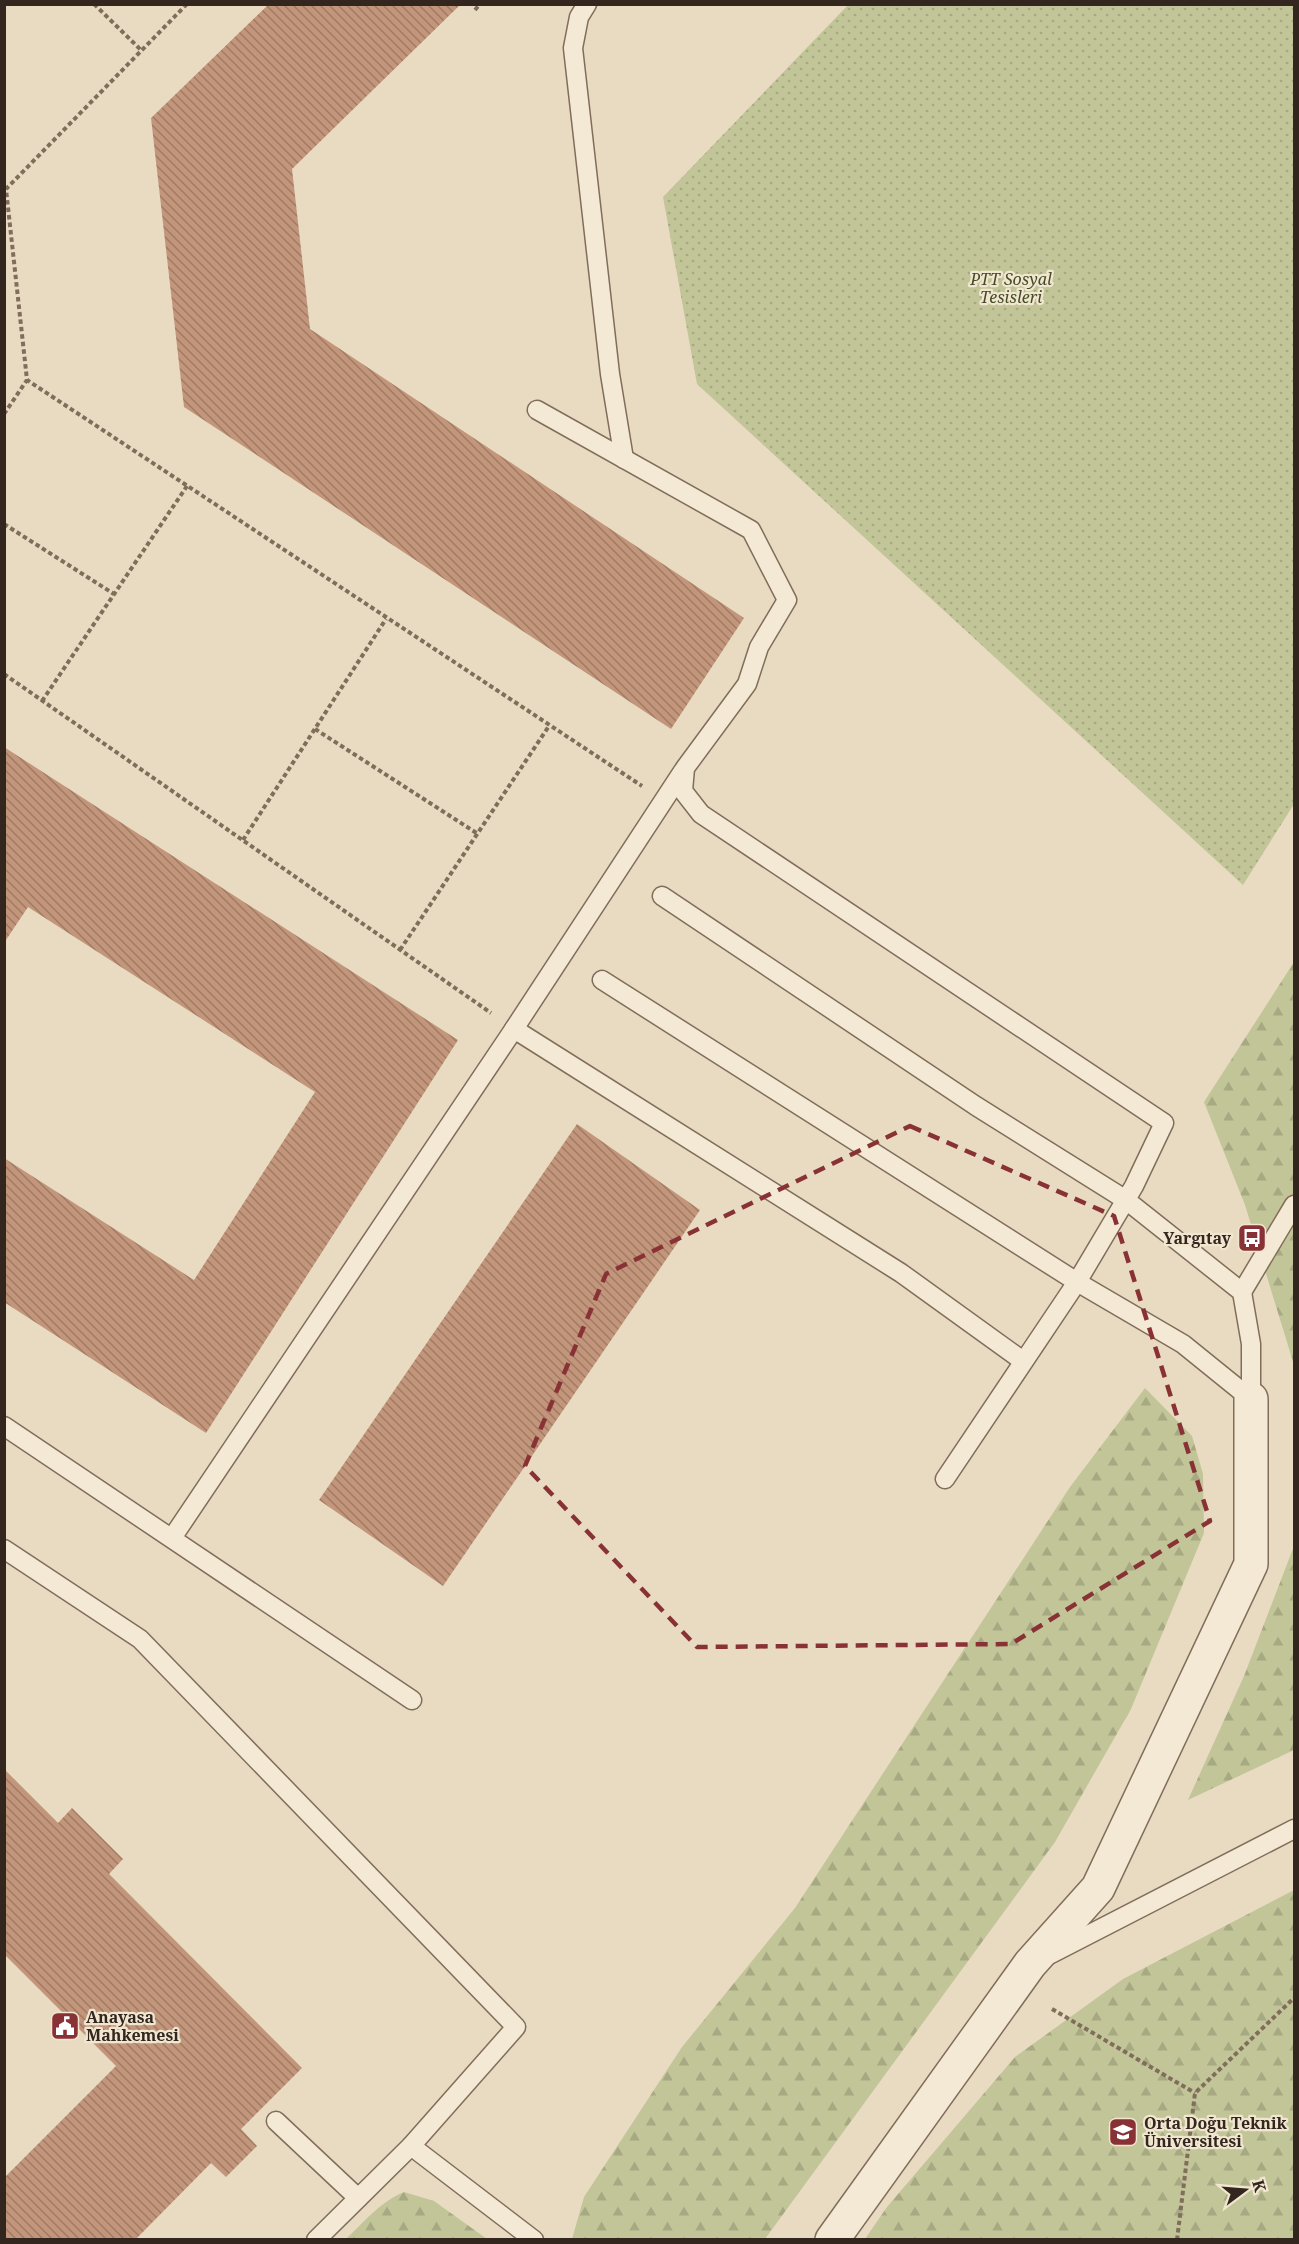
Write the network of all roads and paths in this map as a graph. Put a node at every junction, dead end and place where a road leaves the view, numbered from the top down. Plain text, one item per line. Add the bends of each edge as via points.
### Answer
1 (94, 4) edge
2 (188, 4) edge
3 (480, 4) edge
4 (587, 4) edge
5 (476, 10) dead end
6 (142, 51) junction
7 (5, 189) edge
8 (27, 380) junction
9 (537, 410) dead end
10 (4, 414) edge
11 (624, 459) junction
12 (187, 486) junction
13 (4, 524) edge
14 (114, 594) junction
15 (386, 620) junction
16 (4, 674) edge
17 (42, 701) junction
18 (549, 726) junction
19 (315, 729) junction
20 (686, 768) junction
21 (665, 801) junction
22 (478, 834) junction
23 (243, 840) junction
24 (662, 896) dead end
25 (400, 950) junction
26 (602, 980) dead end
27 (514, 1029) junction
28 (1125, 1200) junction
29 (1294, 1205) edge
30 (1077, 1282) junction
31 (1242, 1292) junction
32 (1023, 1361) junction
33 (1251, 1399) junction
34 (4, 1426) edge
35 (945, 1479) dead end
36 (172, 1538) junction
37 (4, 1549) edge
38 (412, 1700) dead end
39 (1294, 1828) edge
40 (1030, 1964) junction
41 (1294, 1998) edge
42 (1052, 2009) dead end
43 (1195, 2093) junction
44 (276, 2121) dead end
45 (411, 2146) junction
46 (358, 2198) junction
47 (316, 2240) edge
48 (534, 2240) edge
49 (832, 2240) edge
50 (1177, 2240) edge

1 - 6 path
2 - 6 path
3 - 5 path
4 - 11 lane via 579,17 573,48 610,374
6 - 7 path
7 - 8 path
8 - 10 path
8 - 12 path
9 - 11 lane
11 - 20 lane via 751,530 787,600 759,647 747,684
12 - 14 path
12 - 15 path
13 - 14 path
14 - 17 path
15 - 18 path
15 - 19 path
16 - 17 path
17 - 23 path
18 - 21 path
18 - 22 path
19 - 22 path
19 - 23 path
20 - 21 lane
20 - 28 lane via 683,791 701,814 1164,1123
21 - 27 lane
22 - 25 path
23 - 25 path
24 - 28 lane via 976,1107
25 - 27 path
26 - 30 lane
27 - 32 lane via 901,1273
27 - 36 lane
28 - 30 lane
28 - 31 lane
29 - 31 lane
30 - 32 lane
30 - 33 lane via 1183,1344
31 - 33 lane via 1251,1344
32 - 35 lane
33 - 40 street via 1251,1564 1098,1888
34 - 36 lane
36 - 38 lane
37 - 45 lane via 140,1639 516,2027
39 - 40 lane
40 - 49 street
41 - 43 path
42 - 43 path
43 - 50 path
44 - 46 lane
45 - 46 lane
45 - 48 lane
46 - 47 lane

